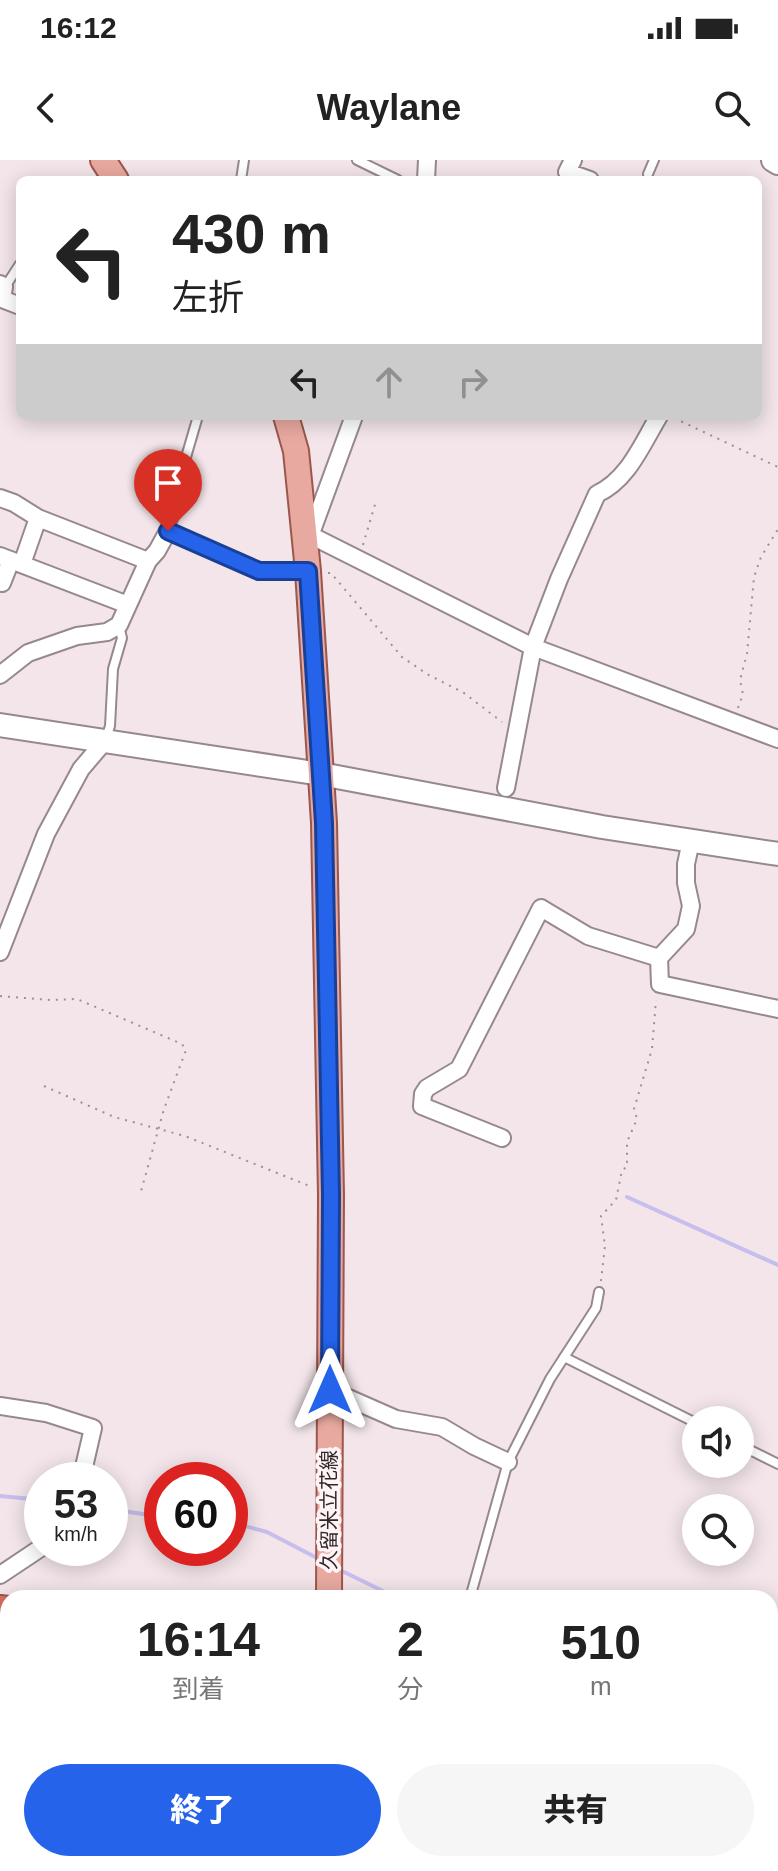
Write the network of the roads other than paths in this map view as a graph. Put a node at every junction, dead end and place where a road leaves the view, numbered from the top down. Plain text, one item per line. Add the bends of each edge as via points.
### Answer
1 (357, 160) edge
2 (654, 160) edge
3 (648, 174) dead end
4 (390, 176) edge
5 (16, 270) edge
6 (2, 292) edge
7 (197, 420) edge
8 (287, 420) edge
9 (352, 420) edge
10 (657, 420) edge
11 (0, 498) edge
12 (38, 518) junction
13 (168, 531) junction
14 (307, 534) junction
15 (11, 560) edge
16 (148, 561) junction
17 (308, 571) junction
18 (2, 583) edge
19 (128, 605) junction
20 (119, 625) junction
21 (533, 647) junction
22 (0, 675) edge
23 (0, 725) edge
24 (778, 739) edge
25 (104, 742) junction
26 (321, 774) junction
27 (506, 788) dead end
28 (691, 841) junction
29 (778, 854) edge
30 (0, 952) edge
31 (659, 958) junction
32 (778, 1009) edge
33 (502, 1138) dead end
34 (599, 1292) road end
35 (564, 1357) junction
36 (330, 1390) junction
37 (0, 1406) edge
38 (682, 1416) edge
39 (754, 1452) edge
40 (85, 1462) edge
41 (508, 1462) junction
42 (778, 1464) edge
43 (24, 1559) edge
44 (0, 1575) edge
45 (329, 1590) edge
46 (472, 1590) edge

1 - 4 lane
2 - 3 lane
5 - 6 lane
7 - 13 lane via 184,464 183,495
8 - 14 main road, 久留米立花線
9 - 14 street
10 - 21 street via 625,473 597,494
11 - 12 street
12 - 15 street
12 - 16 street
13 - 16 street
13 - 17 lane via 259,571
14 - 17 main road, 久留米立花線
14 - 21 street
15 - 18 street
15 - 19 street
16 - 19 street
17 - 26 main road, 久留米立花線
19 - 20 street
20 - 22 street via 28,653
20 - 25 lane via 122,638
21 - 24 street
21 - 27 street
23 - 25 street
25 - 26 street
25 - 30 street via 81,769 46,834
26 - 28 street
26 - 36 main road, 久留米立花線
28 - 29 street
28 - 31 street via 686,929
31 - 32 street via 660,984
31 - 33 street via 588,936 541,908 459,1069 427,1088 416,1109
34 - 35 lane via 596,1308
35 - 38 lane
35 - 41 lane
36 - 41 street via 396,1419 442,1427
36 - 45 main road, 久留米立花線
37 - 40 street via 93,1428
39 - 42 lane
41 - 46 lane
43 - 44 street

